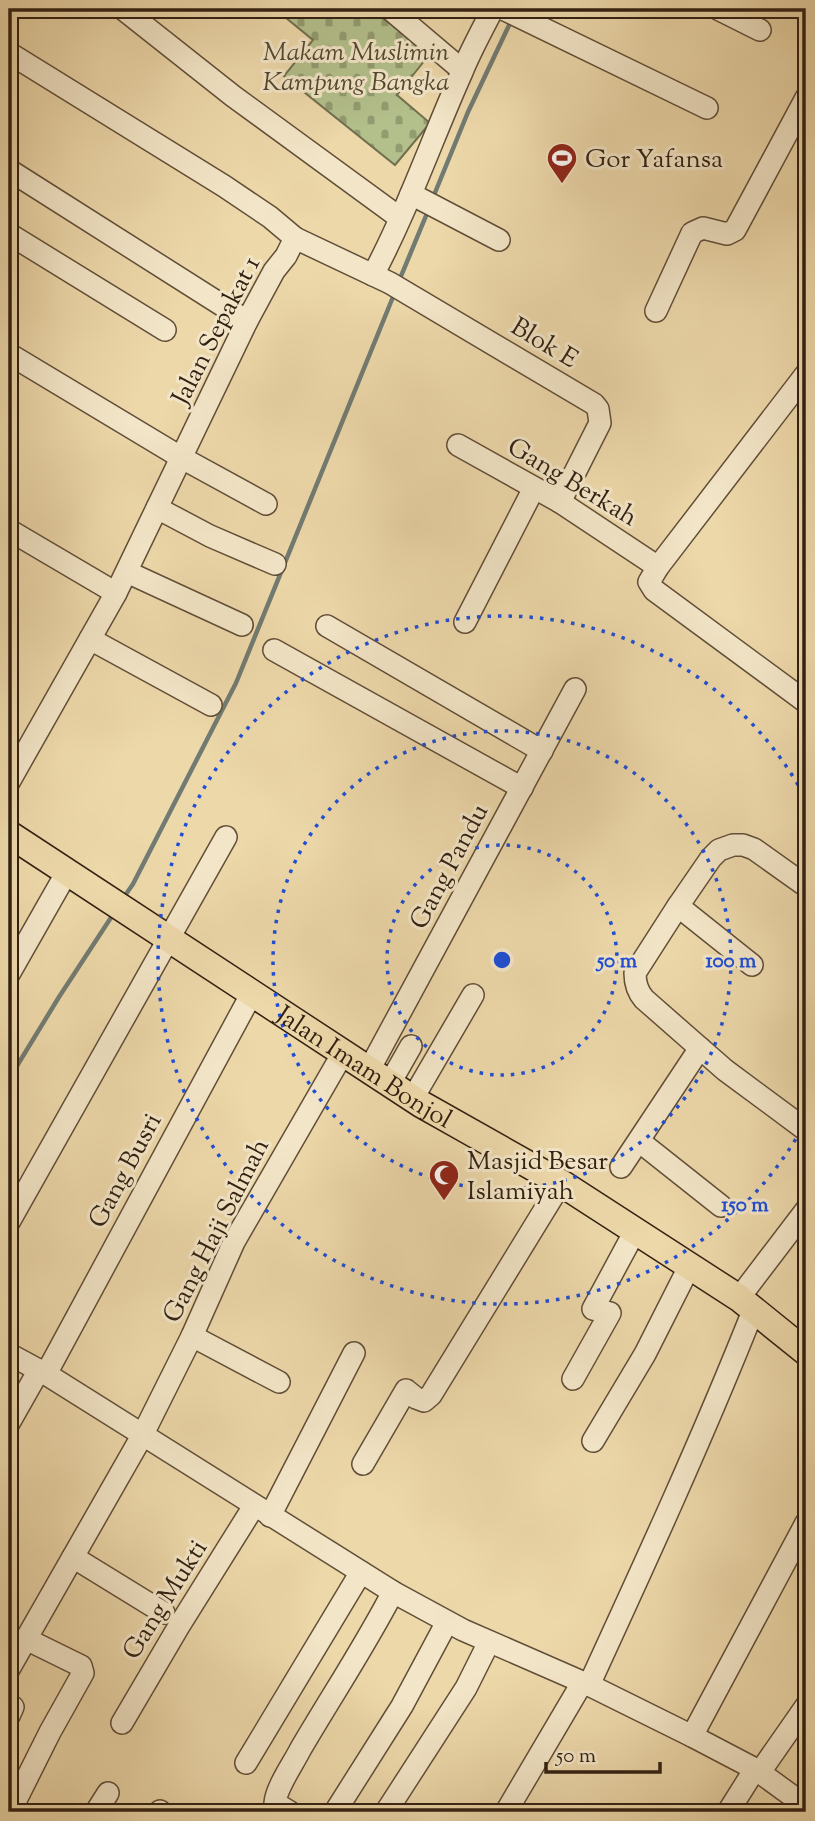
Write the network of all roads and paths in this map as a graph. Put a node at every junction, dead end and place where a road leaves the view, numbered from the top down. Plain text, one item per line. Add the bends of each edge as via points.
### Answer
1 (123, 9) edge
2 (390, 9) edge
3 (718, 9) edge
4 (507, 12) edge
5 (760, 30) dead end
6 (9, 53) edge
7 (463, 70) junction
8 (806, 98) edge
9 (707, 108) dead end
10 (9, 170) edge
11 (417, 197) junction
12 (400, 218) junction
13 (9, 234) edge
14 (295, 238) junction
15 (499, 240) dead end
16 (389, 284) junction
17 (656, 311) dead end
18 (247, 321) junction
19 (165, 330) dead end
20 (9, 354) edge
21 (806, 374) edge
22 (458, 445) dead end
23 (182, 458) junction
24 (534, 488) junction
25 (560, 502) junction
26 (266, 504) dead end
27 (157, 508) junction
28 (9, 530) edge
29 (275, 564) dead end
30 (658, 567) junction
31 (127, 572) junction
32 (116, 593) junction
33 (466, 622) dead end
34 (242, 625) dead end
35 (327, 626) dead end
36 (90, 639) junction
37 (274, 650) dead end
38 (576, 689) dead end
39 (806, 702) edge
40 (211, 705) dead end
41 (542, 751) junction
42 (9, 782) edge
43 (522, 788) junction
44 (9, 834) edge
45 (226, 837) dead end
46 (67, 872) junction
47 (806, 886) edge
48 (678, 906) junction
49 (168, 939) junction
50 (752, 965) dead end
51 (9, 974) edge
52 (252, 993) junction
53 (473, 995) dead end
54 (411, 1046) dead end
55 (700, 1048) junction
56 (343, 1053) junction
57 (380, 1077) junction
58 (413, 1098) junction
59 (806, 1130) edge
60 (639, 1141) junction
61 (621, 1167) dead end
62 (561, 1183) junction
63 (721, 1206) dead end
64 (806, 1210) edge
65 (9, 1223) edge
66 (635, 1231) junction
67 (689, 1267) junction
68 (746, 1304) junction
69 (192, 1336) junction
70 (806, 1352) edge
71 (354, 1353) dead end
72 (9, 1354) edge
73 (42, 1372) junction
74 (573, 1378) dead end
75 (279, 1382) dead end
76 (9, 1423) edge
77 (142, 1436) junction
78 (593, 1441) dead end
79 (363, 1464) dead end
80 (262, 1511) junction
81 (806, 1523) edge
82 (73, 1557) junction
83 (361, 1572) junction
84 (393, 1592) junction
85 (164, 1613) dead end
86 (447, 1622) junction
87 (26, 1639) junction
88 (489, 1642) junction
89 (9, 1669) edge
90 (585, 1684) junction
91 (9, 1704) edge
92 (806, 1706) edge
93 (9, 1716) edge
94 (122, 1723) dead end
95 (692, 1736) junction
96 (246, 1763) dead end
97 (757, 1771) junction
98 (108, 1793) dead end
99 (806, 1806) edge
100 (9, 1812) edge
101 (96, 1812) edge
102 (290, 1812) edge
103 (335, 1812) edge
104 (386, 1812) edge
105 (506, 1812) edge
106 (728, 1812) edge

1 - 12 street
2 - 7 street
3 - 5 street
4 - 7 street
4 - 9 street
6 - 14 street via 224,186
7 - 11 street
8 - 17 street via 734,230 727,234 702,228 692,233
10 - 18 street
11 - 12 street
11 - 15 street
12 - 16 street
13 - 19 street
14 - 16 street, Jalan Sepakat 1
14 - 18 street, Jalan Sepakat 1
16 - 25 street, Blok E via 594,404 600,423
18 - 23 street, Jalan Sepakat 1
20 - 23 street
21 - 30 street
22 - 24 street, Gang Berkah
23 - 26 street
23 - 27 street, Jalan Sepakat 1
24 - 25 street, Gang Berkah
24 - 33 street
25 - 30 street, Gang Berkah
27 - 29 street
27 - 31 street, Jalan Sepakat 1
28 - 32 street
30 - 39 street via 649,582 654,590
31 - 32 street, Jalan Sepakat 1
31 - 34 street
32 - 36 street, Jalan Sepakat 1
35 - 41 street
36 - 40 street
36 - 42 street, Jalan Sepakat 1
37 - 43 street
38 - 41 street, Gang Pandu
41 - 43 street, Gang Pandu
43 - 57 street, Gang Pandu
44 - 46 main road, Jalan Imam Bonjol
45 - 49 street
46 - 49 main road, Jalan Imam Bonjol
46 - 51 street
47 - 48 street via 754,849 733,845 711,858
48 - 50 street
48 - 55 street via 635,973 635,980 644,999
49 - 52 main road, Jalan Imam Bonjol
49 - 65 street
52 - 56 main road, Jalan Imam Bonjol
52 - 73 street, Gang Busri
53 - 58 street
54 - 57 street
55 - 59 street
55 - 60 street
56 - 57 main road, Jalan Imam Bonjol
56 - 69 street, Gang Haji Salmah via 234,1242
57 - 58 main road, Jalan Imam Bonjol
58 - 62 main road, Jalan Imam Bonjol
60 - 61 street
60 - 63 street
62 - 66 main road, Jalan Imam Bonjol
62 - 79 street via 431,1395 419,1401 406,1390
64 - 68 street
66 - 67 main road, Jalan Imam Bonjol
66 - 74 street via 593,1309 610,1313
67 - 68 main road, Jalan Imam Bonjol
67 - 78 street via 645,1354
68 - 70 main road, Jalan Imam Bonjol
68 - 90 street via 715,1407
69 - 75 street
69 - 77 street, Gang Haji Salmah
71 - 80 street, Gang Mukti
72 - 73 street
73 - 76 street, Gang Busri
73 - 77 street
77 - 80 street
77 - 82 street, Gang Haji Salmah
80 - 83 street
80 - 94 street, Gang Mukti via 179,1626
81 - 95 street
82 - 85 street
82 - 87 street, Gang Haji Salmah
83 - 84 street
83 - 96 street
84 - 86 street
84 - 102 street via 275,1798 275,1803
86 - 88 street
86 - 103 street via 402,1706
87 - 89 street, Gang Haji Salmah
87 - 100 street via 82,1665 83,1673
88 - 90 street
88 - 104 street via 466,1688
90 - 95 street
90 - 105 street
91 - 93 street via 13,1707
92 - 97 street
95 - 97 street
97 - 99 street
97 - 106 street
98 - 101 street

